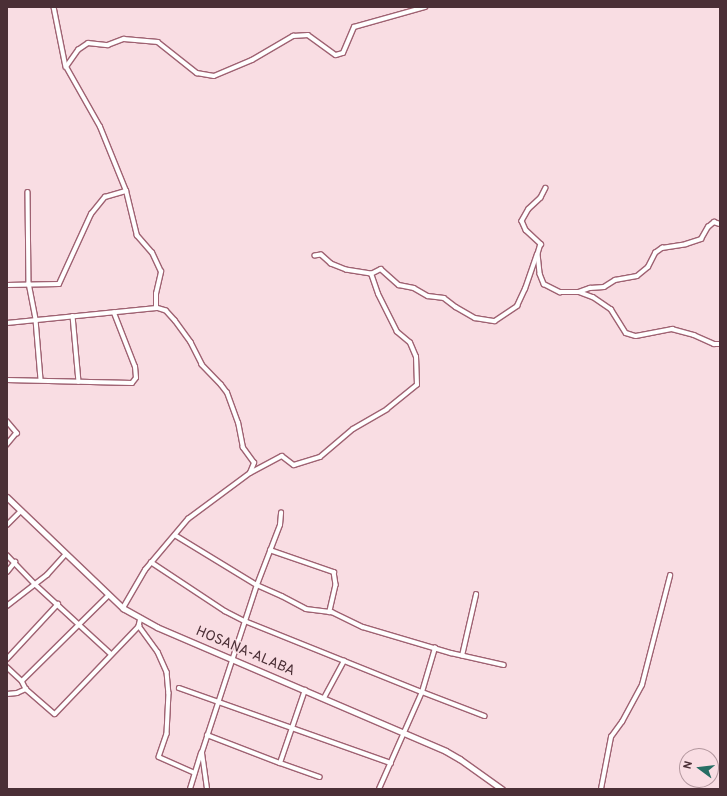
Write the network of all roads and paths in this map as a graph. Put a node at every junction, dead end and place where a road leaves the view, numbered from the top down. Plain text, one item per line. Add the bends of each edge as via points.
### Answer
1 (54, 7) edge
2 (425, 7) edge
3 (66, 67) junction
4 (546, 188) dead end
5 (28, 192) dead end
6 (126, 192) junction
7 (720, 224) edge
8 (538, 254) junction
9 (315, 256) dead end
10 (371, 274) junction
11 (7, 285) edge
12 (29, 285) junction
13 (579, 292) junction
14 (156, 308) junction
15 (114, 314) junction
16 (73, 316) junction
17 (36, 320) junction
18 (7, 322) edge
19 (720, 344) edge
20 (7, 380) edge
21 (41, 380) junction
22 (79, 382) junction
23 (7, 421) edge
24 (7, 445) edge
25 (250, 473) junction
26 (7, 497) edge
27 (21, 511) junction
28 (281, 513) dead end
29 (7, 525) edge
30 (175, 535) junction
31 (270, 550) junction
32 (66, 554) junction
33 (7, 555) edge
34 (15, 562) junction
35 (152, 562) junction
36 (7, 572) edge
37 (670, 576) dead end
38 (35, 584) junction
39 (257, 585) junction
40 (476, 595) dead end
41 (108, 596) junction
42 (58, 604) junction
43 (7, 606) edge
44 (123, 608) junction
45 (330, 612) junction
46 (141, 618) junction
47 (245, 621) junction
48 (80, 624) junction
49 (139, 626) junction
50 (434, 648) junction
51 (111, 654) junction
52 (462, 656) junction
53 (233, 658) junction
54 (7, 659) edge
55 (344, 661) junction
56 (504, 665) dead end
57 (7, 667) edge
58 (22, 681) junction
59 (178, 688) dead end
60 (26, 689) junction
61 (305, 690) junction
62 (422, 692) junction
63 (7, 694) edge
64 (324, 698) junction
65 (218, 701) junction
66 (485, 716) dead end
67 (292, 727) junction
68 (405, 733) junction
69 (207, 735) junction
70 (202, 752) junction
71 (280, 763) junction
72 (390, 763) junction
73 (195, 773) junction
74 (320, 777) dead end
75 (190, 789) edge
76 (207, 789) edge
77 (379, 789) edge
78 (502, 789) edge
79 (601, 789) edge

1 - 3 street
2 - 3 street via 354,27 343,53 336,55 308,35 293,36 252,60 214,76 197,73 158,42 124,39 108,44 88,42 78,50
3 - 6 street via 100,127
4 - 8 street via 522,221 526,230 541,244
5 - 12 street
6 - 12 street via 105,197 91,214 59,284
6 - 14 street via 137,236 152,253 161,272
7 - 13 street via 714,222 701,239 662,248 655,253 648,267 637,276
8 - 10 street via 517,306 495,320 475,318 444,298 428,296 414,288 399,285 381,269
8 - 13 street via 544,284 560,292
9 - 10 street via 321,255 331,264 346,270
10 - 25 street via 397,332 410,343 416,357 417,384 320,457 294,465 282,456
11 - 12 street
12 - 17 street
13 - 19 street via 593,297 611,309 626,333 636,336 672,329
14 - 15 street
14 - 25 street via 166,311 175,321 191,343 202,365 222,384 238,423 243,448 254,463
15 - 16 street
15 - 22 street via 136,367 136,378 132,383
16 - 17 street
16 - 22 street
17 - 18 street
17 - 21 street
20 - 21 street
21 - 22 street
23 - 24 street via 17,433
25 - 30 street via 195,512
26 - 27 main road, HOSANA-ALABA
27 - 29 street
27 - 32 main road, HOSANA-ALABA
28 - 31 street via 280,525
30 - 35 street
30 - 39 street
31 - 39 street
31 - 45 street via 334,572 336,585
32 - 38 street via 47,576
32 - 41 main road, HOSANA-ALABA
33 - 34 street
34 - 36 street
34 - 38 street
35 - 44 street
35 - 47 street via 225,611
37 - 79 street via 642,685 611,737
38 - 42 street
38 - 43 street
39 - 45 street via 306,609
39 - 47 street
40 - 52 street
41 - 44 main road, HOSANA-ALABA
41 - 48 street
42 - 48 street
42 - 54 street
44 - 46 main road, HOSANA-ALABA
45 - 50 street via 364,627
46 - 49 street
46 - 53 main road, HOSANA-ALABA
47 - 53 street
47 - 55 street
48 - 51 street
48 - 58 street
49 - 51 street
49 - 73 street via 158,652 166,672 169,693 167,734 160,757
50 - 52 street
50 - 62 street
51 - 60 street via 55,714
52 - 56 street
53 - 61 main road, HOSANA-ALABA
53 - 65 street
55 - 62 street
55 - 64 street
57 - 58 street
58 - 60 street
59 - 65 street
60 - 63 street
61 - 64 main road, HOSANA-ALABA
61 - 67 street
62 - 66 street
62 - 68 street
64 - 68 main road, HOSANA-ALABA
65 - 67 street
65 - 69 street
67 - 71 street
67 - 72 street
68 - 72 street
68 - 78 main road, HOSANA-ALABA via 460,759
69 - 70 street
69 - 71 street
70 - 73 street
70 - 76 street
71 - 74 street
72 - 77 street
73 - 75 street

